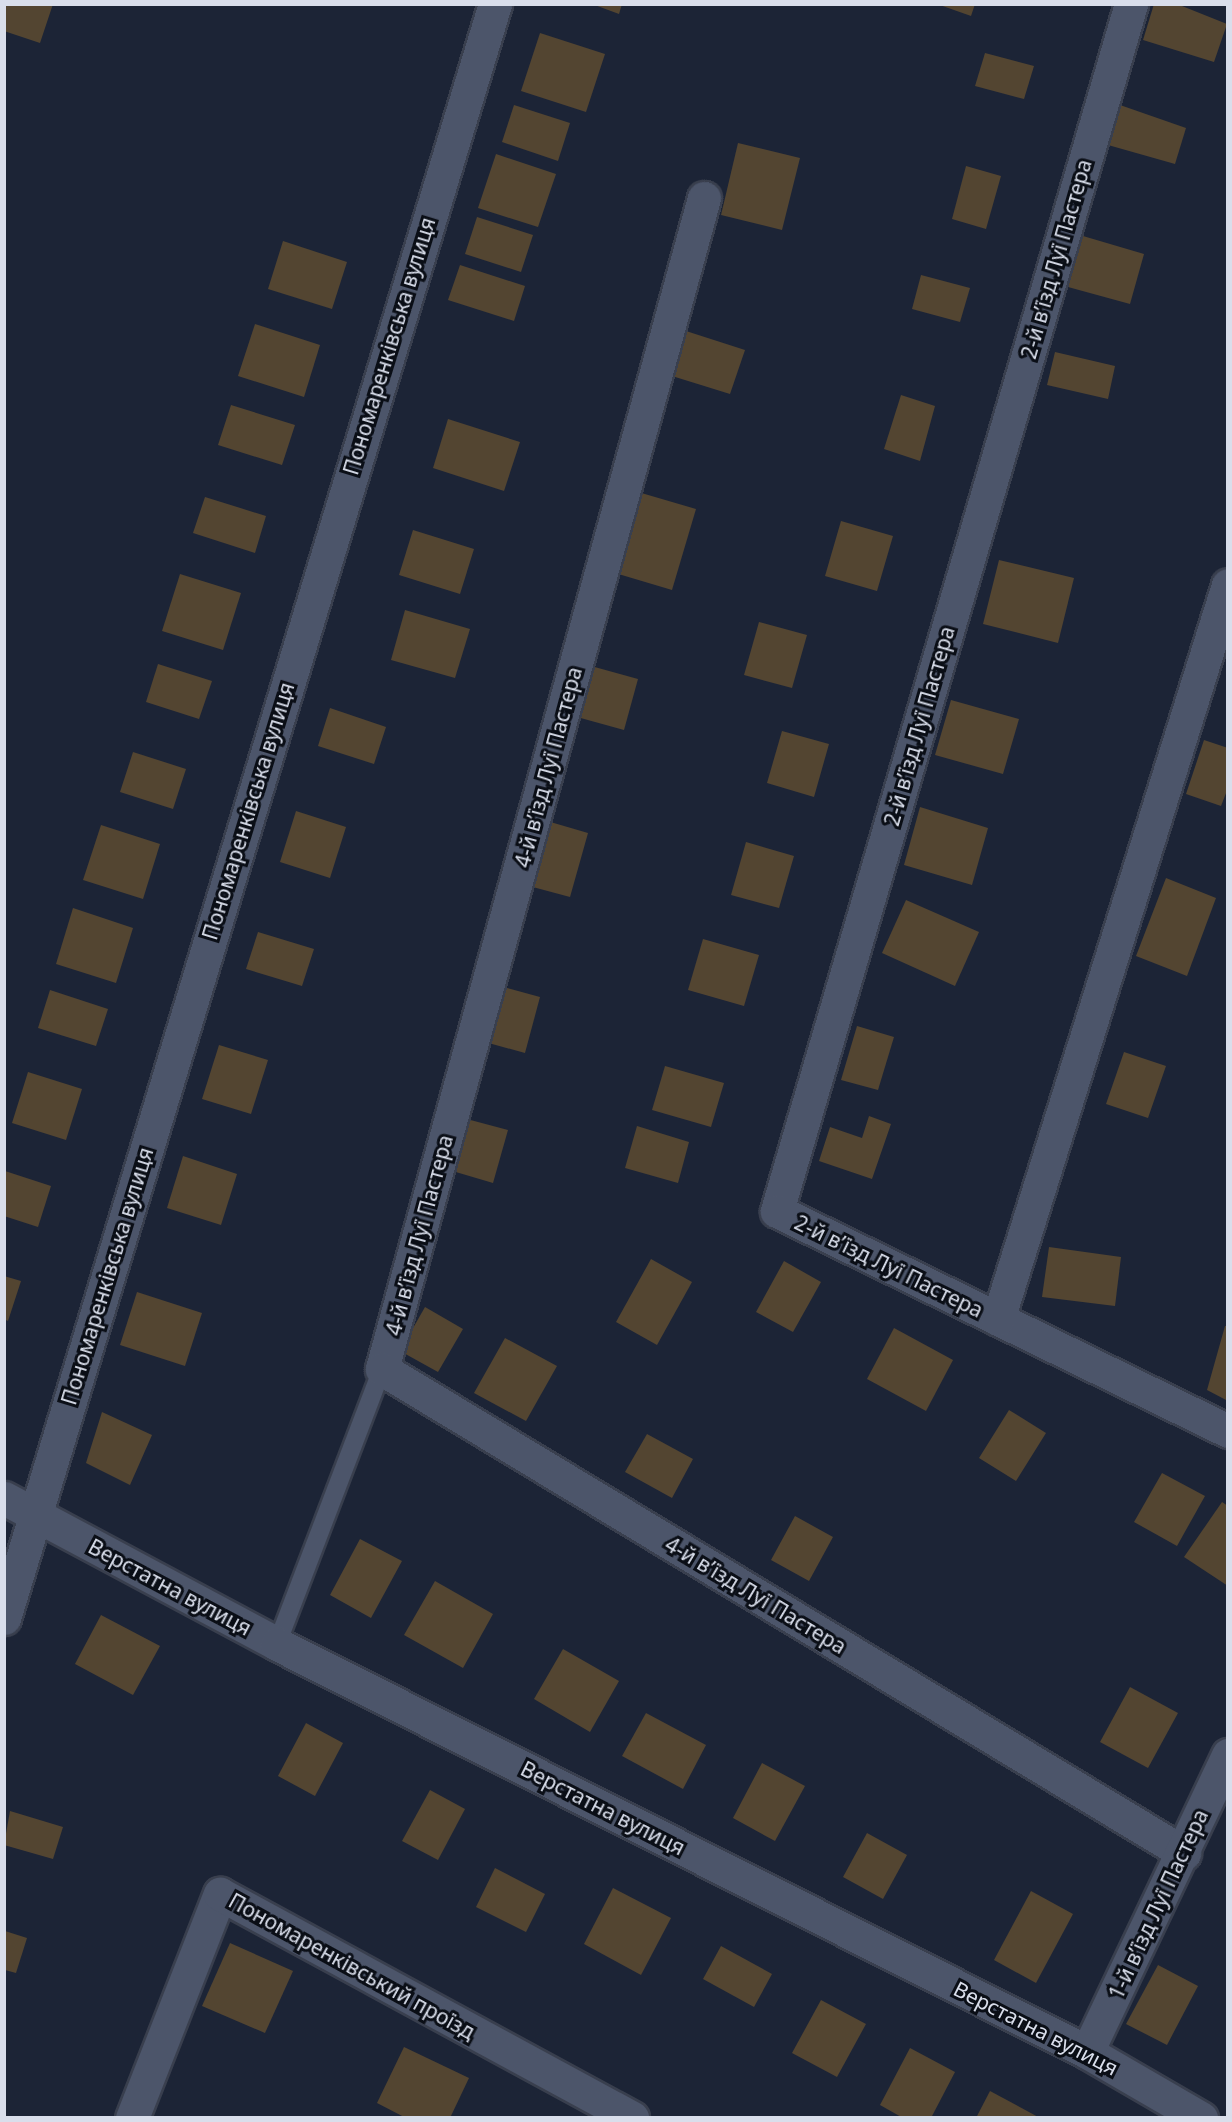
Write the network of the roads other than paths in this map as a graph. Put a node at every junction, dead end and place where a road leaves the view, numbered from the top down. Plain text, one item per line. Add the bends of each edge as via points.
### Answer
1 (495, 4) edge
2 (1131, 4) edge
3 (704, 198) dead end
4 (1227, 585) edge
5 (998, 1319) junction
6 (382, 1369) junction
7 (1227, 1431) edge
8 (4, 1498) edge
9 (35, 1514) junction
10 (4, 1618) edge
11 (277, 1644) junction
12 (1224, 1772) edge
13 (1184, 1854) junction
14 (1088, 2052) junction
15 (132, 2118) edge
16 (632, 2118) edge
17 (1201, 2118) edge

1 - 9 street, Пономаренківська вулиця
2 - 5 street, 2-й в’їзд Луї Пастера via 777,1211
3 - 6 street, 4-й в’їзд Луї Пастера
4 - 5 street, 2-й в’їзд Луї Пастера
5 - 7 street, 2-й в’їзд Луї Пастера
6 - 11 lane
6 - 13 street, 4-й в’їзд Луї Пастера
8 - 9 street, Верстатна вулиця
9 - 10 street, Пономаренківська вулиця
9 - 11 street, Верстатна вулиця
11 - 14 street, Верстатна вулиця
12 - 13 street, 1-й в’їзд Луї Пастера
13 - 14 street, 1-й в’їзд Луї Пастера
14 - 17 street, Верстатна вулиця
15 - 16 street, Пономаренківський проїзд via 220,1894

